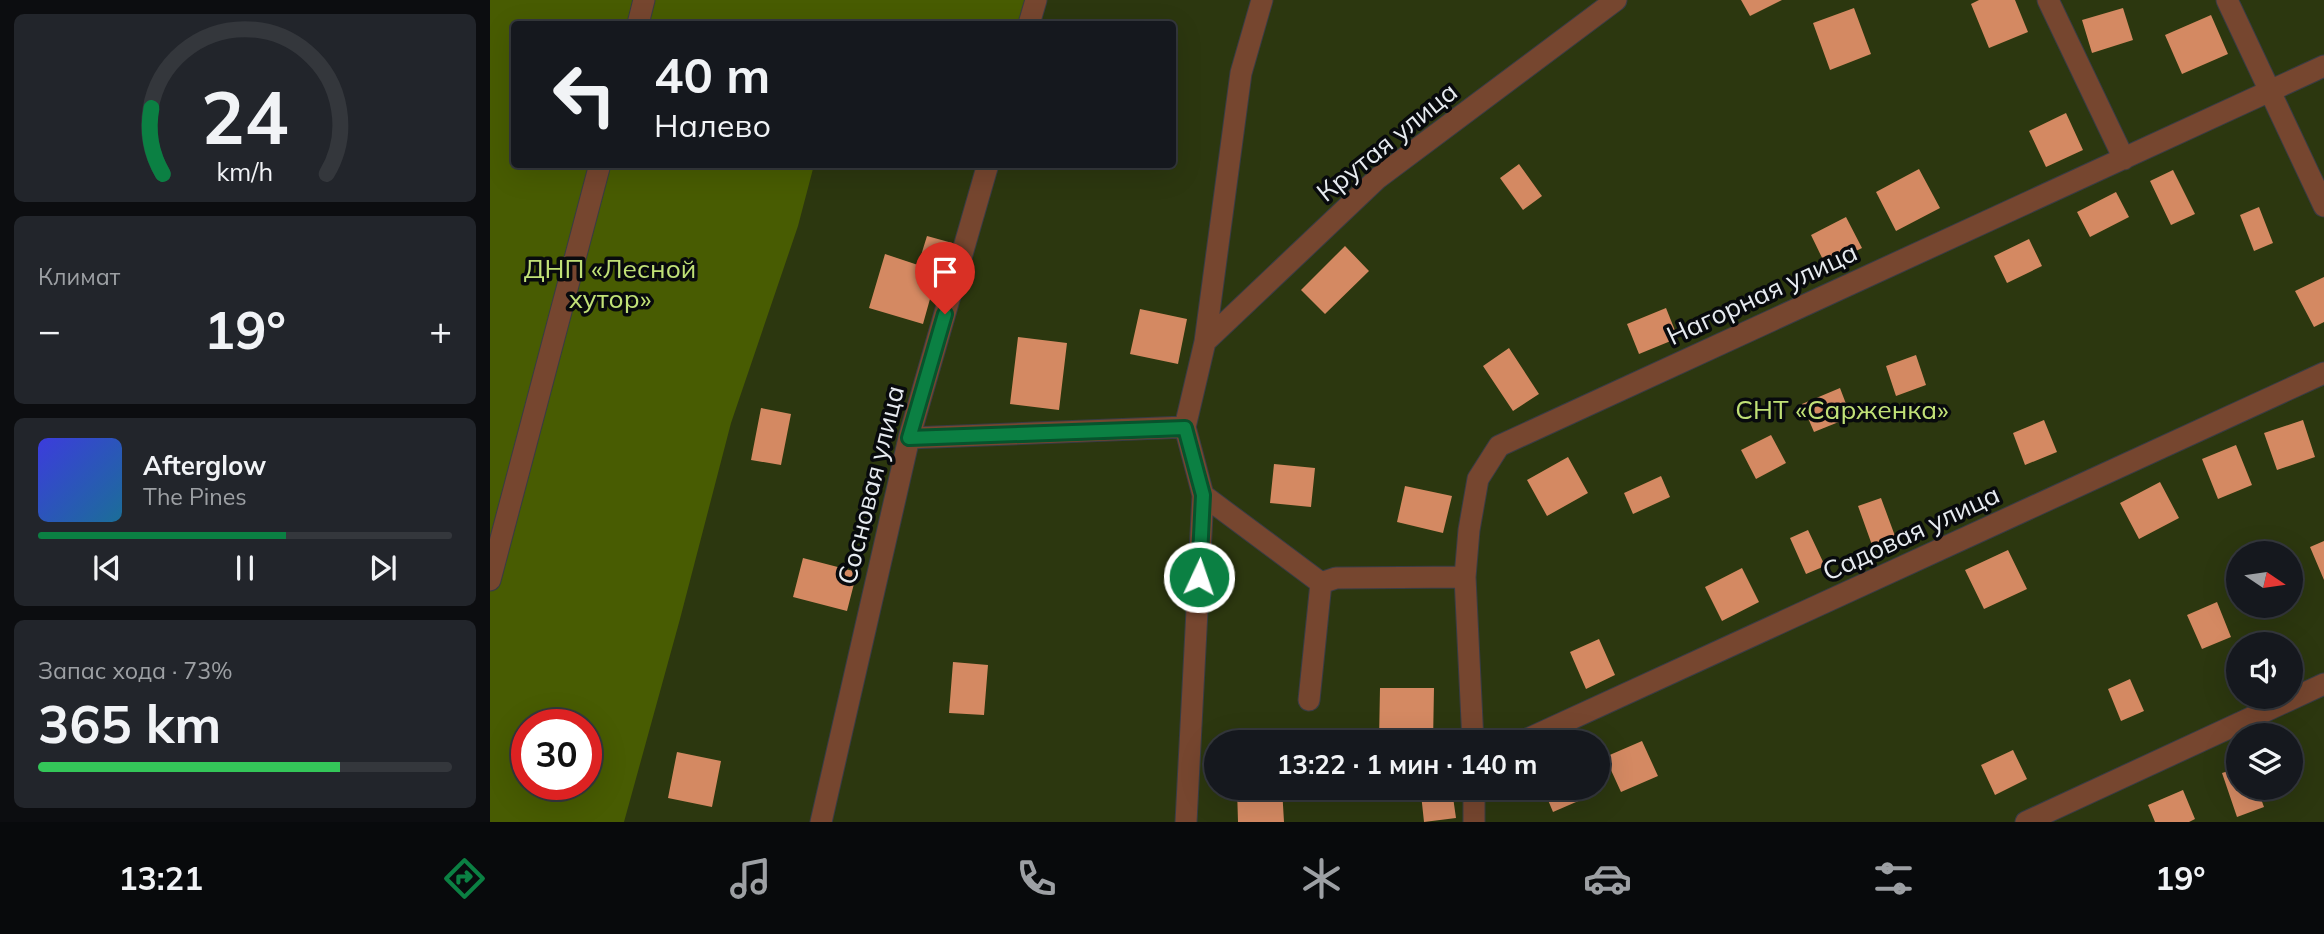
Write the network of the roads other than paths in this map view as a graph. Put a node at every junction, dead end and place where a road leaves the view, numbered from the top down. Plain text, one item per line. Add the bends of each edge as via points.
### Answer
1 (644, 0) edge
2 (1036, 0) edge
3 (1262, 0) edge
4 (1616, 0) edge
5 (2048, 0) edge
6 (2227, 0) edge
7 (639, 21) edge
8 (1030, 21) edge
9 (2324, 66) edge
10 (2269, 91) junction
11 (2124, 159) junction
12 (599, 168) edge
13 (987, 168) edge
14 (2324, 206) edge
15 (1205, 342) junction
16 (2324, 373) edge
17 (1185, 428) junction
18 (909, 438) junction
19 (1203, 495) junction
20 (1465, 577) junction
21 (490, 580) edge
22 (1321, 583) junction
23 (2324, 684) edge
24 (1309, 700) dead end
25 (1472, 730) edge
26 (1547, 730) edge
27 (1474, 800) edge
28 (821, 822) edge
29 (1186, 822) edge
30 (1474, 822) edge
31 (2026, 822) edge

1 - 7 street
2 - 8 street
3 - 15 street via 1241,73
4 - 15 street, Крутая улица via 1378,178
5 - 11 street
6 - 10 street
9 - 10 street, Нагорная улица
10 - 11 street, Нагорная улица
10 - 14 street
11 - 20 street, Нагорная улица via 1499,446 1478,479
12 - 21 street
13 - 18 street, Сосновая улица
15 - 17 street
16 - 26 street, Садовая улица
17 - 18 street
17 - 19 street
18 - 28 street, Сосновая улица
19 - 22 street
19 - 29 street
20 - 22 street via 1336,578
20 - 25 street, Нагорная улица
22 - 24 street
23 - 31 street
27 - 30 street

